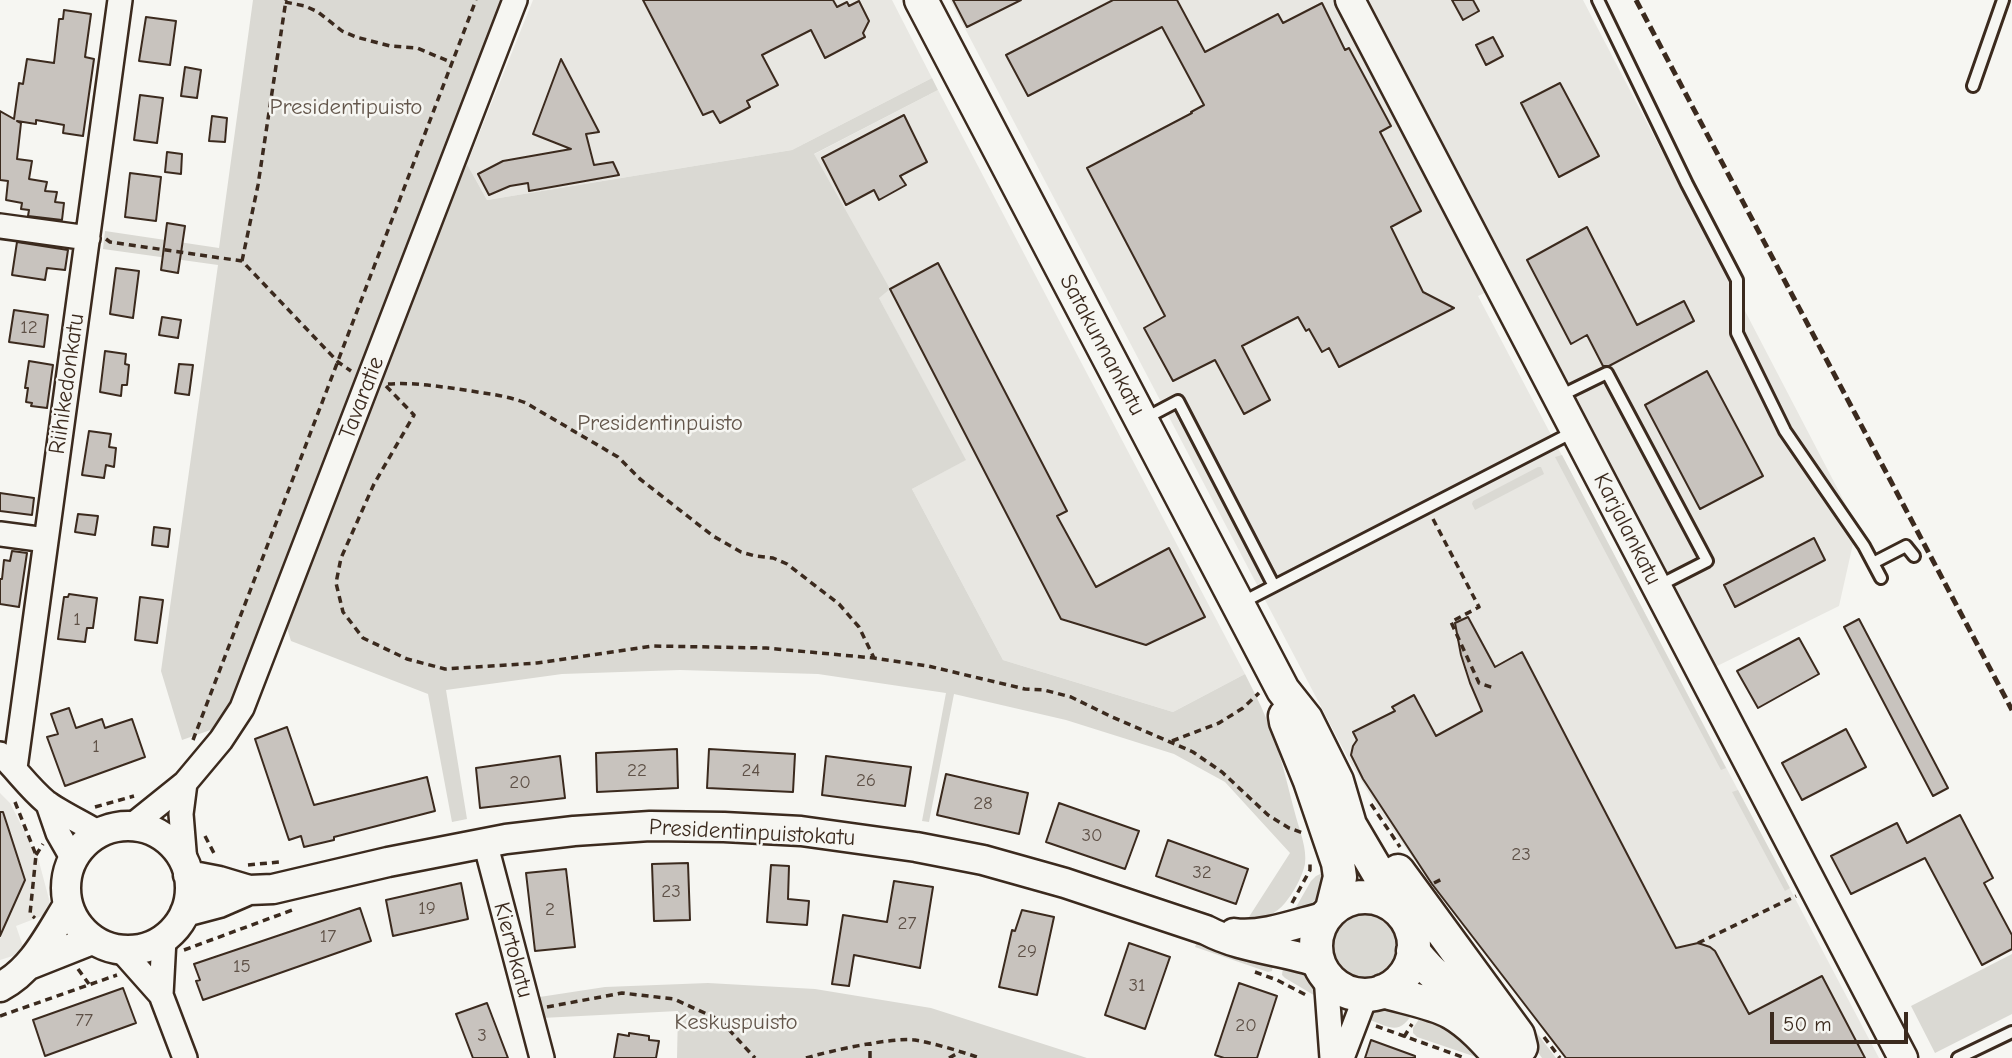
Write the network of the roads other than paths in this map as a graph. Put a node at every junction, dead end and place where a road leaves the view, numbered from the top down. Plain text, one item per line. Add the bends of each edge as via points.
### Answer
1 (120, 0) edge
2 (515, 0) edge
3 (922, 0) edge
4 (1350, 0) edge
5 (1598, 0) edge
6 (2003, 0) edge
7 (1973, 86) dead end
8 (0, 226) edge
9 (88, 235) junction
10 (1558, 397) junction
11 (1141, 421) junction
12 (1577, 430) junction
13 (0, 534) edge
14 (46, 540) junction
15 (1914, 556) dead end
16 (1873, 563) junction
17 (1881, 578) dead end
18 (1274, 586) junction
19 (1657, 587) junction
20 (1238, 605) junction
21 (1271, 691) junction
22 (8, 761) edge
23 (1337, 780) junction
24 (185, 783) junction
25 (48, 804) junction
26 (134, 824) junction
27 (99, 833) junction
28 (485, 842) junction
29 (74, 861) junction
30 (186, 869) junction
31 (249, 890) junction
32 (68, 905) junction
33 (184, 912) junction
34 (1329, 912) junction
35 (1403, 915) junction
36 (1206, 930) junction
37 (164, 939) junction
38 (92, 940) junction
39 (57, 942) junction
40 (1413, 951) junction
41 (120, 962) junction
42 (1323, 969) junction
43 (0, 986) edge
44 (161, 995) junction
45 (1369, 1002) junction
46 (2012, 1032) edge
47 (1517, 1054) edge
48 (186, 1058) edge
49 (542, 1058) edge
50 (1332, 1058) edge
51 (1342, 1058) edge
52 (1903, 1058) edge
53 (1958, 1058) edge

1 - 9 street, Riihikedonkatu
2 - 24 street, Tavaratie via 242,708
3 - 11 main road, Satakunnankatu
4 - 10 street, Karjalankatu
5 - 16 lane via 1737,280 1737,333 1784,432
6 - 7 lane
8 - 9 street
9 - 14 street, Riihikedonkatu
10 - 12 street, Karjalankatu
10 - 19 lane via 1606,373 1707,561
11 - 18 lane via 1178,401
11 - 20 main road, Satakunnankatu
12 - 18 lane
12 - 19 street, Karjalankatu
13 - 14 street
14 - 22 street, Riihikedonkatu
15 - 16 lane via 1906,546
16 - 17 lane
18 - 20 lane
19 - 52 street, Karjalankatu
20 - 21 main road, Satakunnankatu
21 - 23 main road, Satakunnankatu via 1306,719
21 - 34 main road, Satakunnankatu via 1310,781 1338,863 1340,877
22 - 25 street
23 - 35 main road, Satakunnankatu via 1350,825
23 - 47 main road via 1518,1035
24 - 26 street, Tavaratie
24 - 30 street via 181,814
25 - 27 street
25 - 29 street
26 - 27 street
26 - 30 street via 174,844
27 - 29 street
28 - 31 street, Presidentinpuistokatu via 272,889
28 - 36 street, Presidentinpuistokatu via 650,826 801,831 982,860
28 - 49 street, Kiertokatu
29 - 32 street via 67,881
30 - 31 street, Presidentinpuistokatu
30 - 33 street via 190,892
31 - 33 street, Presidentinpuistokatu
32 - 38 street via 75,923
32 - 39 street
33 - 37 street
34 - 35 main road via 1357,897 1390,904
34 - 36 street, Presidentinpuistokatu via 1259,933
34 - 42 main road via 1316,937
35 - 40 main road
36 - 42 street, Presidentinpuistokatu via 1242,945 1298,956
37 - 41 street
37 - 44 street
38 - 39 street
38 - 41 street
39 - 43 street
40 - 45 main road via 1400,980
40 - 47 main road via 1442,982 1484,1010
41 - 44 street via 146,976
42 - 45 main road via 1338,987
42 - 50 street
44 - 48 street
45 - 47 main road via 1439,1007
45 - 51 street
46 - 53 lane

